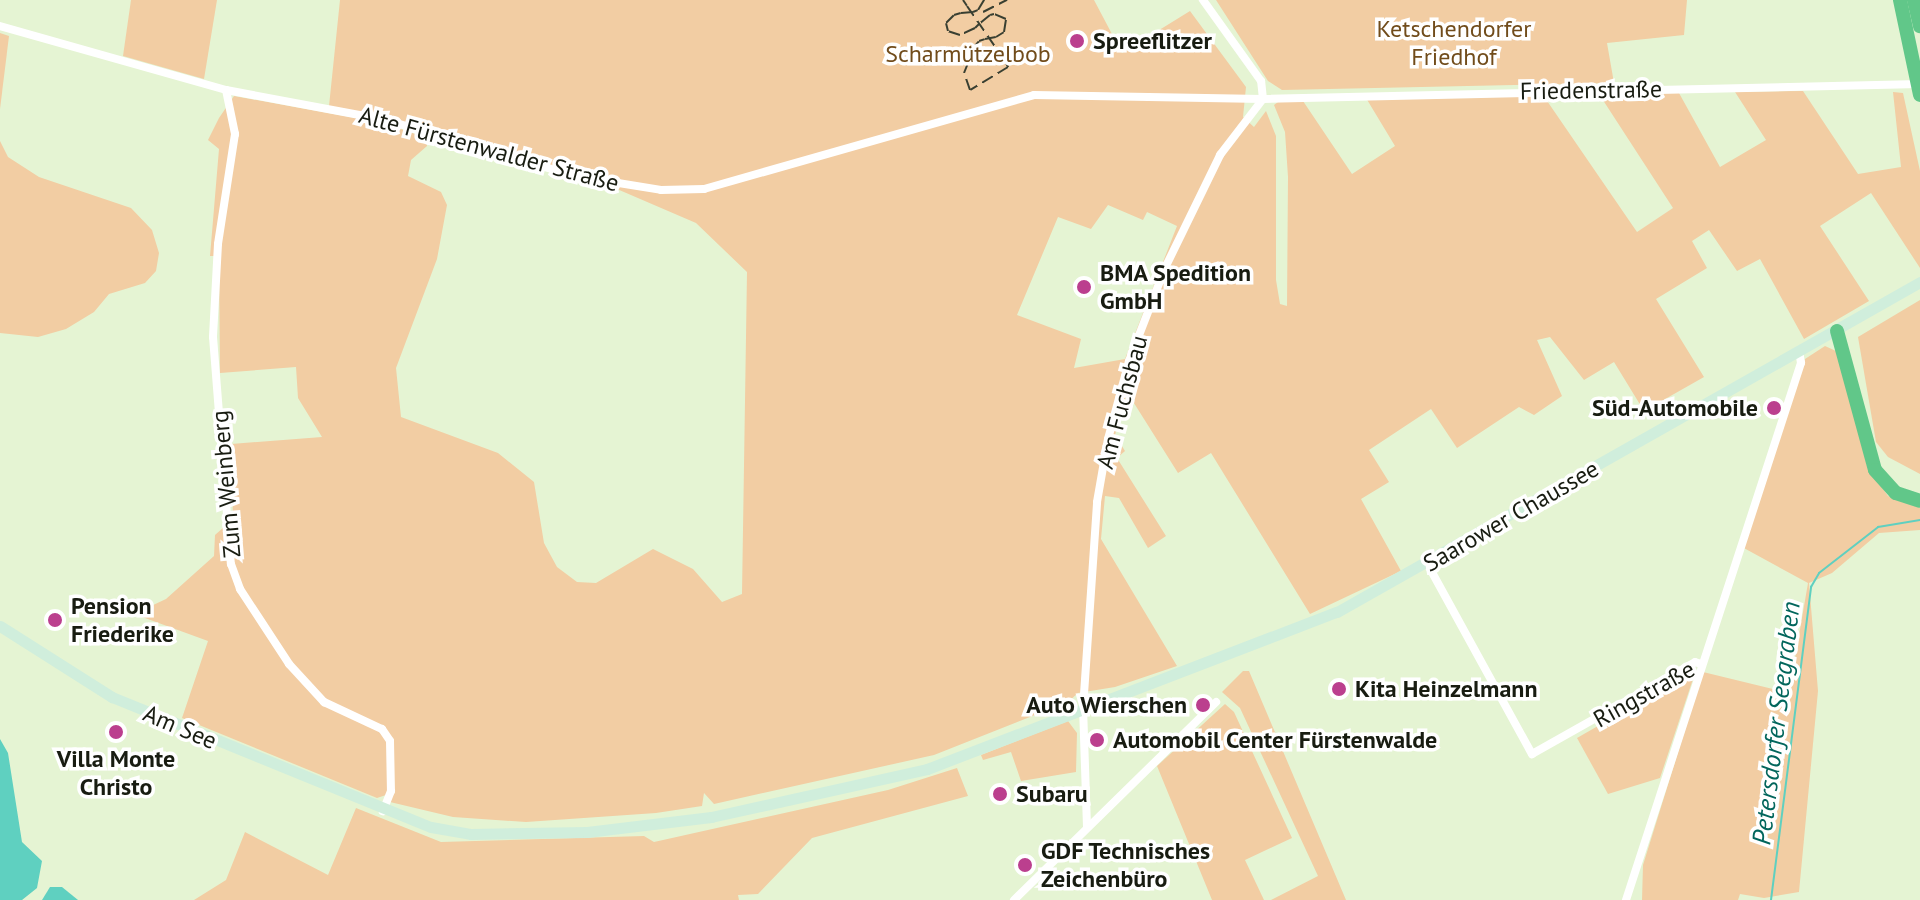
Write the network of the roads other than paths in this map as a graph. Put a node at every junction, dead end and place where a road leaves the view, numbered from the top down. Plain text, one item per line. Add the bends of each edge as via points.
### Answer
1 (1203, 0) edge
2 (1900, 0) edge
3 (1914, 0) edge
4 (0, 26) edge
5 (1920, 26) edge
6 (1920, 84) edge
7 (226, 90) junction
8 (1920, 95) edge
9 (1263, 99) junction
10 (1920, 282) edge
11 (1837, 331) junction
12 (1799, 351) junction
13 (1920, 501) edge
14 (1428, 565) junction
15 (0, 626) edge
16 (1701, 664) junction
17 (1216, 702) dead end
18 (1083, 709) junction
19 (377, 808) junction
20 (1087, 827) junction
21 (1014, 900) edge
22 (1626, 900) edge

1 - 9 street via 1261,81
2 - 8 highway
3 - 5 highway
4 - 7 street, Alte Fürstenwalder Straße
6 - 9 street, Friedenstraße
7 - 9 street, Alte Fürstenwalder Straße via 386,120 575,176 661,190 704,189 1034,95
7 - 19 street, Zum Weinberg via 235,134 218,244 213,337 231,564 240,589 289,664 324,702 382,729 390,741 391,791
9 - 18 street, Am Fuchsbau via 1220,155 1165,268 1129,361 1097,502
10 - 11 main road, Saarower Chaussee
11 - 12 main road, Saarower Chaussee
11 - 13 highway via 1875,470 1896,493
12 - 14 main road, Saarower Chaussee
12 - 16 street, Ringstraße via 1801,363
14 - 16 street, Ringstraße via 1532,754 1695,662
14 - 18 main road, Saarower Chaussee via 1337,612
15 - 19 main road, Am See via 112,697
16 - 22 street
17 - 20 street
18 - 19 main road, Saarower Chaussee via 915,773 711,817 587,832 471,834
18 - 20 street, Am Fuchsbau
20 - 21 street

